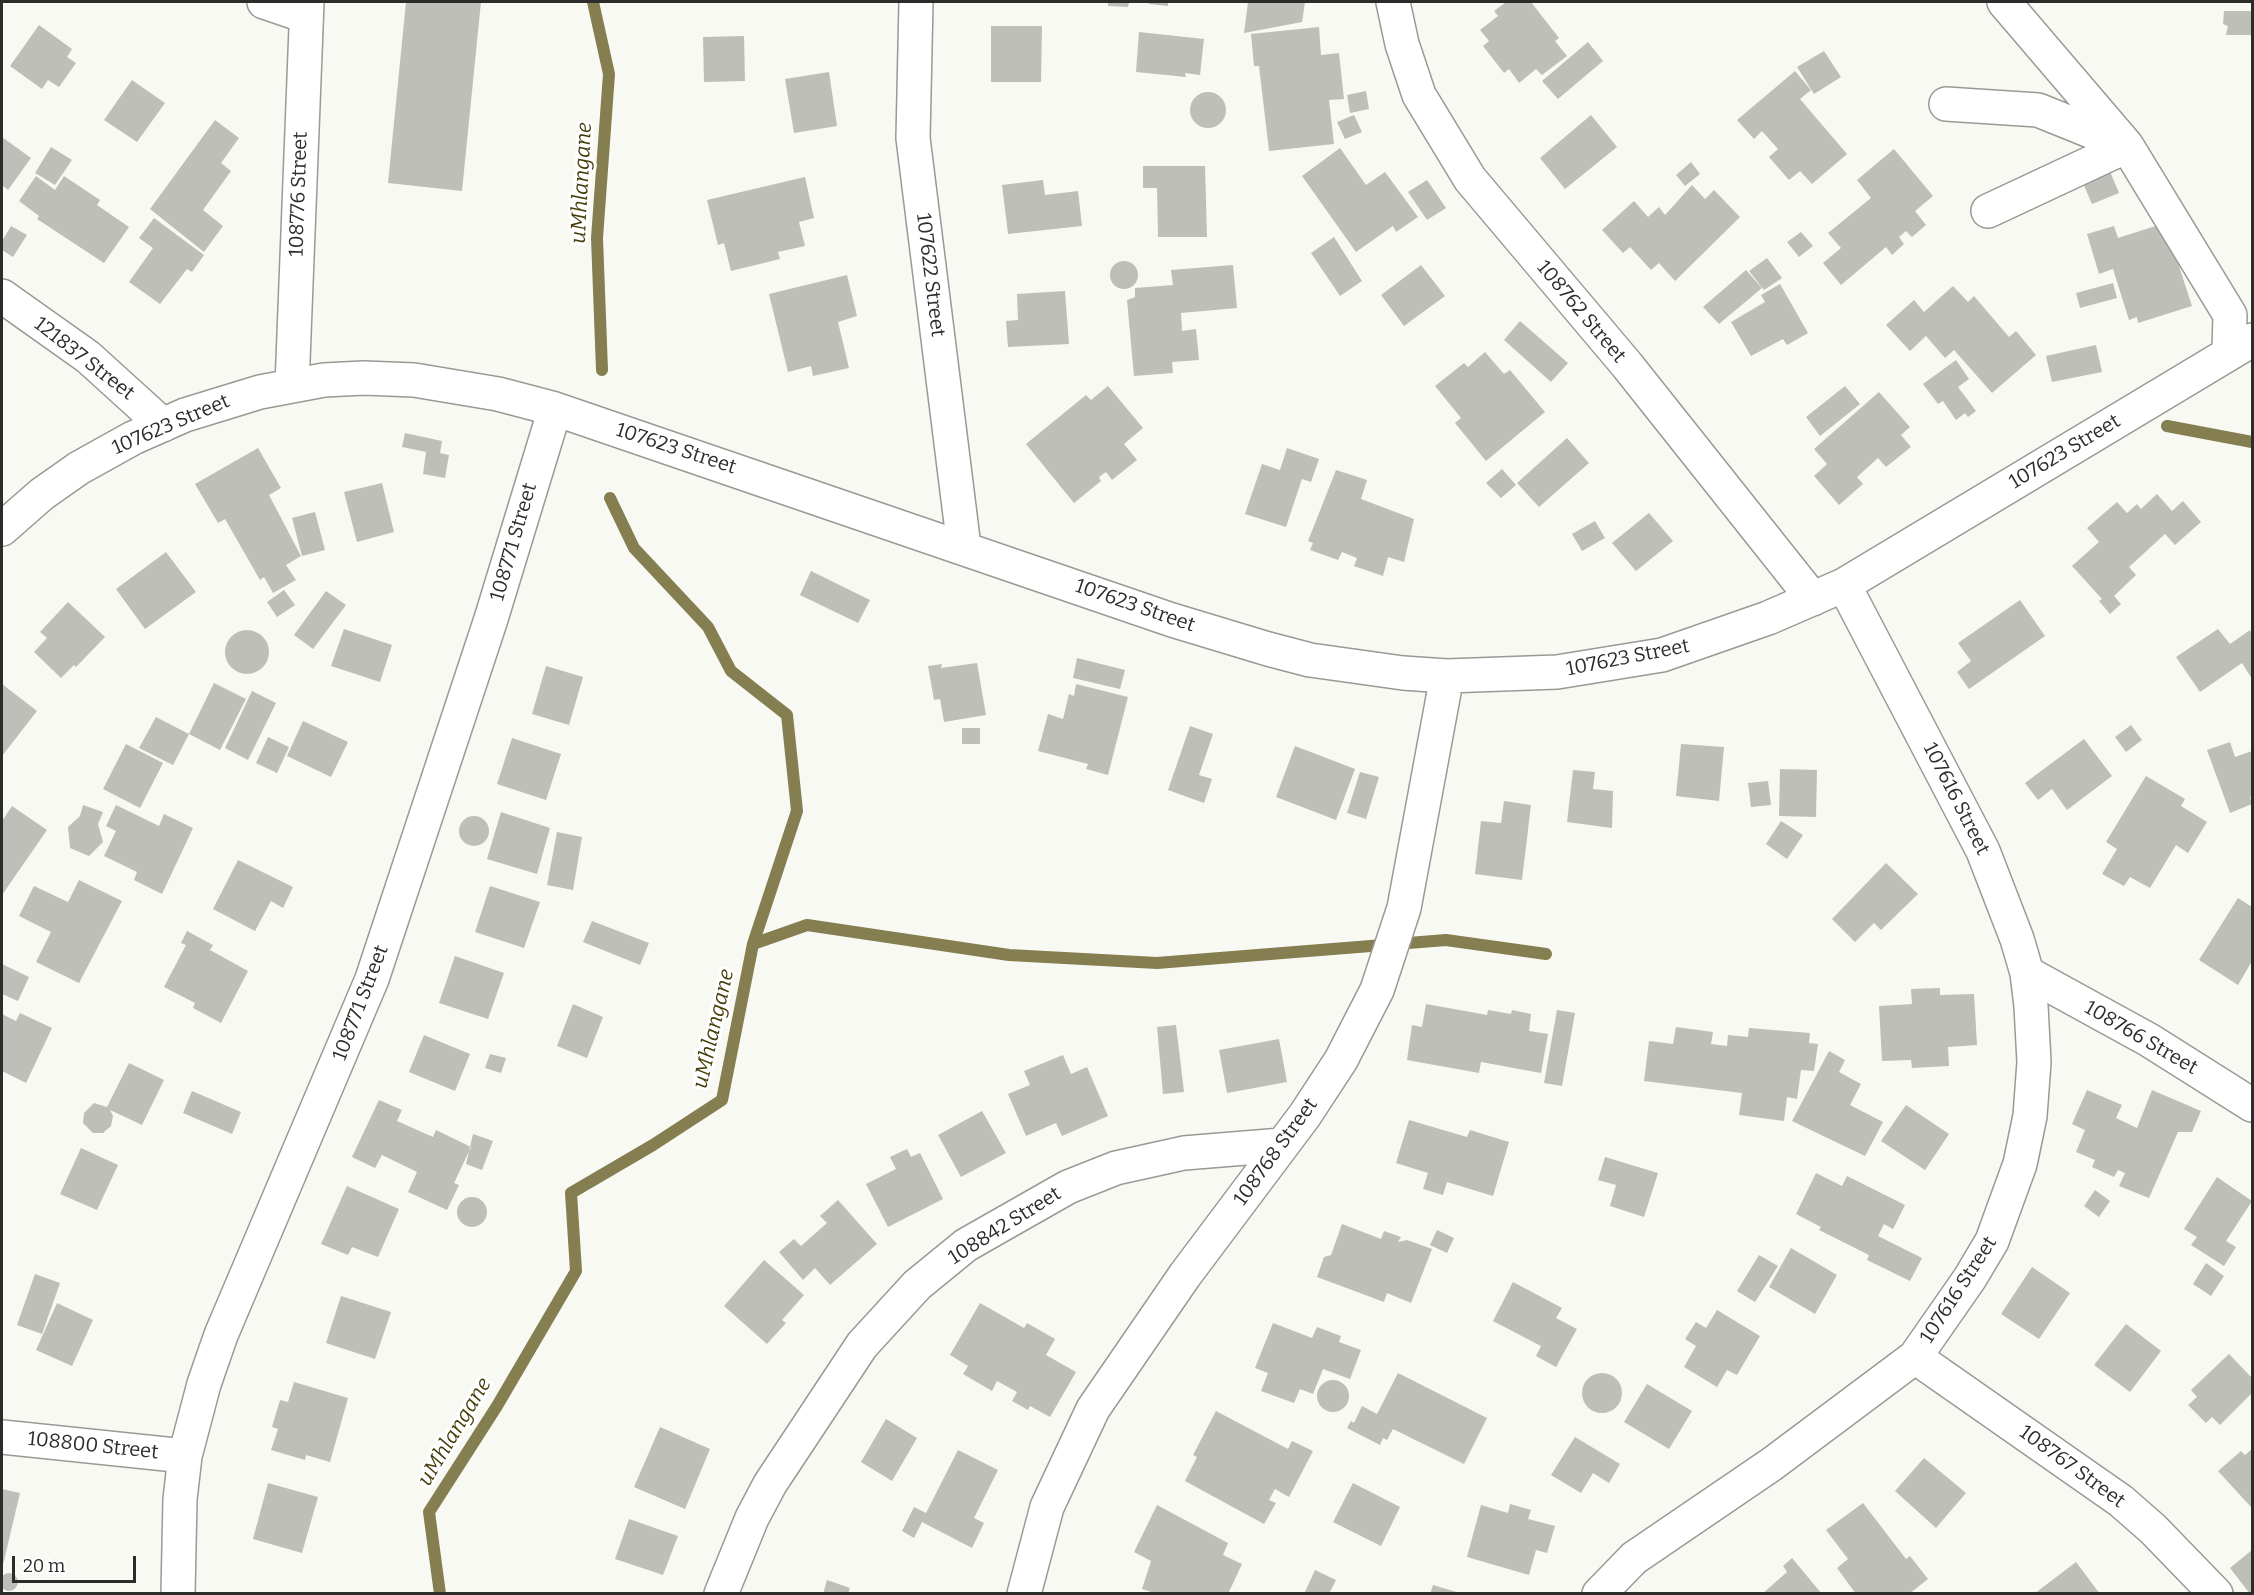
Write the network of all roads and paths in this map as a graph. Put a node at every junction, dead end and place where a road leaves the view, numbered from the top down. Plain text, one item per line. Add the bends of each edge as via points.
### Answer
1 (264, 2) edge
2 (916, 2) edge
3 (1393, 2) edge
4 (2004, 2) edge
5 (306, 9) edge
6 (1946, 104) dead end
7 (2127, 146) junction
8 (1988, 211) dead end
9 (2, 296) edge
10 (2241, 346) edge
11 (292, 386) junction
12 (555, 409) junction
13 (163, 425) junction
14 (2, 529) edge
15 (964, 547) junction
16 (1844, 585) junction
17 (1813, 599) junction
18 (1447, 676) junction
19 (2027, 973) junction
20 (2253, 1105) edge
21 (1282, 1145) junction
22 (1915, 1357) junction
23 (2, 1437) edge
24 (185, 1456) junction
25 (178, 1593) edge
26 (721, 1593) edge
27 (1024, 1593) edge
28 (1599, 1593) edge
29 (2216, 1593) edge

1 - 5 street
2 - 15 street, 107622 Street via 913,138
3 - 17 street, 108762 Street via 1419,95 1470,178 1627,365
4 - 7 street
5 - 11 street, 108776 Street
6 - 7 street via 2038,110
7 - 8 street
7 - 10 street via 2230,315
9 - 13 street, 121837 Street via 94,362
10 - 16 street, 107623 Street
11 - 12 street, 107623 Street via 364,378 414,380 498,394
11 - 13 street, 107623 Street via 227,400
12 - 15 street, 107623 Street
12 - 24 street, 108771 Street via 473,676 372,979 220,1335
13 - 14 street, 107623 Street via 79,468
15 - 18 street, 107623 Street via 1172,620 1268,649 1345,666
16 - 17 street, 107623 Street
16 - 19 street, 107616 Street via 1983,851
17 - 18 street, 107623 Street via 1662,655 1557,672
18 - 21 street, 108768 Street via 1404,908 1386,971 1341,1059
19 - 20 street, 108766 Street via 2149,1040
19 - 22 street, 107616 Street via 2034,1062 2030,1116 2015,1184 1983,1257
21 - 26 street, 108842 Street via 1184,1154 1116,1168 1068,1187 966,1245 917,1285 862,1345 770,1484
21 - 27 street, 108768 Street via 1185,1275 1093,1409 1047,1507
22 - 28 street, 107616 Street via 1772,1464 1634,1558
22 - 29 street, 108767 Street via 2121,1501
23 - 24 street, 108800 Street
24 - 25 street, 108771 Street via 178,1522

